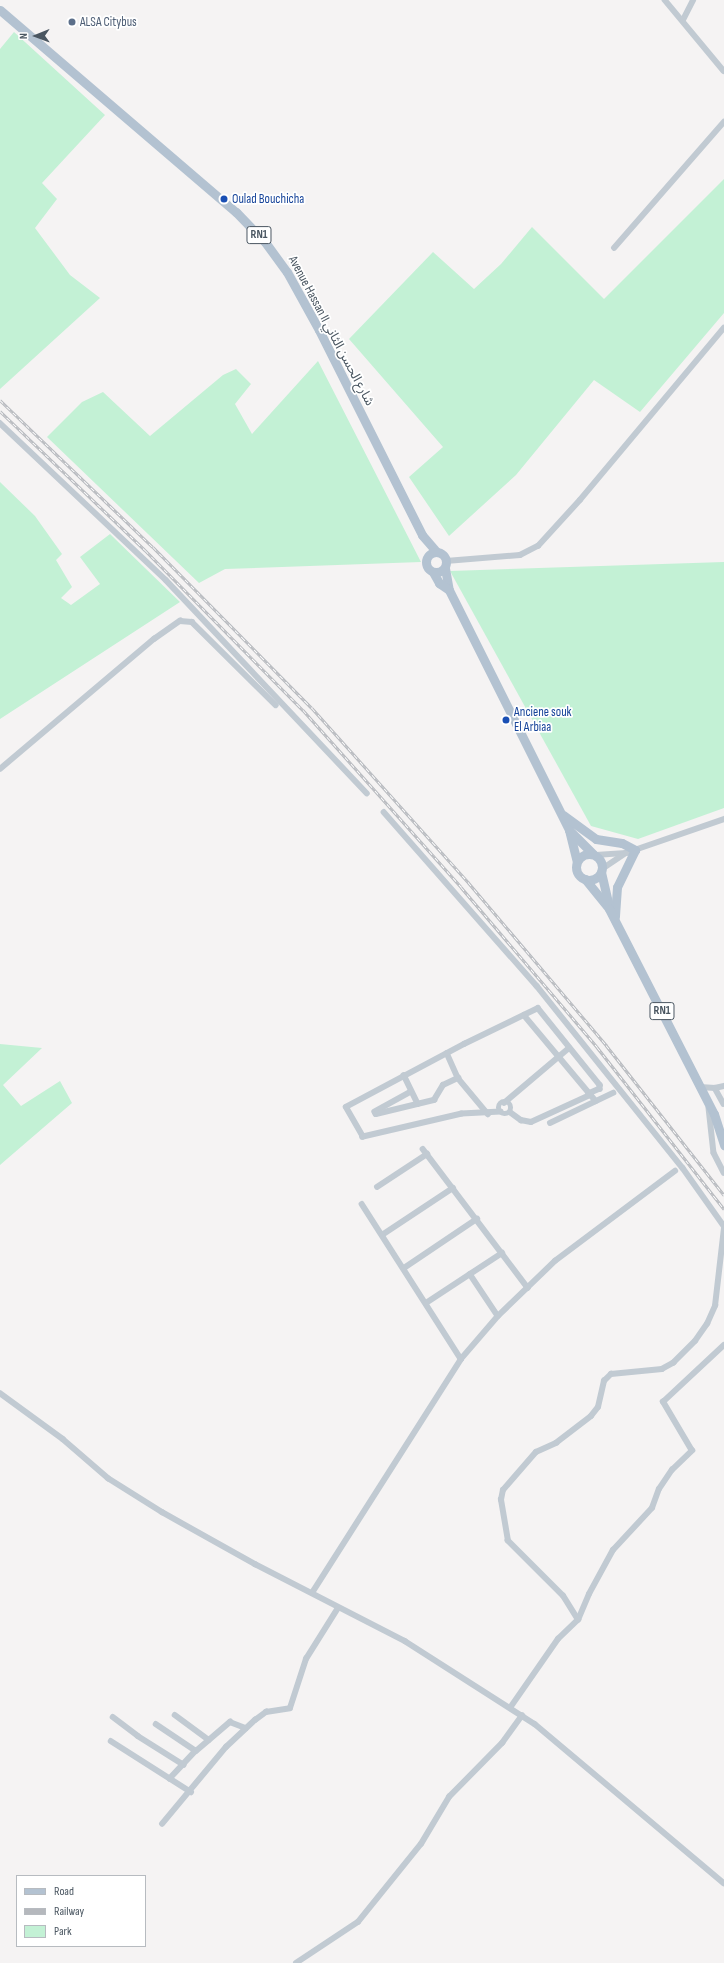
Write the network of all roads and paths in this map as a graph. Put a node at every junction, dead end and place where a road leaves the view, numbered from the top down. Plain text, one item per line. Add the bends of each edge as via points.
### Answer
1 (665, 0) edge
2 (694, 0) edge
3 (0, 10) edge
4 (682, 20) junction
5 (724, 71) edge
6 (724, 122) edge
7 (614, 248) dead end
8 (724, 328) edge
9 (0, 423) edge
10 (422, 535) junction
11 (436, 551) junction
12 (427, 558) junction
13 (446, 564) junction
14 (433, 572) junction
15 (449, 590) junction
16 (276, 705) dead end
17 (0, 769) edge
18 (367, 793) dead end
19 (384, 812) dead end
20 (562, 814) junction
21 (724, 820) edge
22 (569, 830) junction
23 (635, 850) junction
24 (626, 853) junction
25 (594, 855) junction
26 (577, 861) junction
27 (602, 870) junction
28 (586, 879) junction
29 (609, 909) junction
30 (616, 921) junction
31 (524, 1015) junction
32 (569, 1048) junction
33 (447, 1053) junction
34 (558, 1057) junction
35 (404, 1075) junction
36 (458, 1078) junction
37 (724, 1086) edge
38 (700, 1087) junction
39 (715, 1088) junction
40 (411, 1092) junction
41 (613, 1094) dead end
42 (589, 1095) junction
43 (596, 1101) junction
44 (504, 1103) junction
45 (418, 1104) junction
46 (724, 1104) edge
47 (710, 1105) junction
48 (501, 1112) junction
49 (510, 1112) junction
50 (488, 1114) junction
51 (714, 1114) junction
52 (550, 1123) dead end
53 (724, 1125) edge
54 (724, 1146) edge
55 (723, 1170) edge
56 (675, 1171) dead end
57 (377, 1187) dead end
58 (453, 1188) junction
59 (362, 1204) dead end
60 (476, 1219) junction
61 (724, 1227) edge
62 (382, 1235) junction
63 (502, 1253) junction
64 (404, 1268) junction
65 (470, 1274) junction
66 (528, 1288) junction
67 (426, 1303) junction
68 (498, 1316) junction
69 (724, 1345) edge
70 (461, 1359) junction
71 (0, 1393) edge
72 (312, 1593) junction
73 (338, 1608) junction
74 (578, 1620) junction
75 (510, 1708) junction
76 (176, 1715) dead end
77 (522, 1715) junction
78 (113, 1717) dead end
79 (156, 1724) dead end
80 (246, 1728) junction
81 (209, 1740) junction
82 (111, 1741) dead end
83 (196, 1751) junction
84 (184, 1765) junction
85 (170, 1779) junction
86 (191, 1792) junction
87 (162, 1824) dead end
88 (724, 1883) edge
89 (296, 1963) edge

1 - 4 street
2 - 4 street
3 - 10 main road, Avenue Hassan II شارع الحسن الثاني / RN1 via 236,212 269,246 287,272 319,330
4 - 5 street
6 - 7 street
8 - 13 street via 545,540 520,555
9 - 18 street via 166,580
10 - 11 main road, Avenue Hassan II شارع الحسن الثاني / RN1
10 - 12 main road, Avenue Hassan II شارع الحسن الثاني / RN1
11 - 12 main road
11 - 13 main road via 442,553
12 - 14 main road via 426,566
13 - 14 main road via 440,572
13 - 15 main road
14 - 15 main road via 439,583
15 - 20 main road
16 - 17 street via 192,622 180,621 154,639
19 - 61 street via 537,986 683,1168
20 - 22 main road
20 - 23 main road via 596,839 622,844
21 - 23 street
22 - 25 main road
22 - 26 main road
23 - 24 street
23 - 30 main road via 617,887
24 - 25 street
24 - 27 street
25 - 26 main road via 584,855
25 - 27 main road via 602,863
26 - 28 main road via 577,871
27 - 28 main road via 595,879
27 - 29 main road, RN1
28 - 29 main road, RN1
29 - 30 main road, RN1
30 - 38 main road, RN1
31 - 32 street via 538,1008
31 - 33 street
31 - 34 street
32 - 34 street
32 - 42 street via 600,1085 600,1089
33 - 35 street
33 - 36 street
34 - 42 street
34 - 44 street
35 - 40 street
35 - 50 street via 346,1107 363,1137 462,1114
36 - 45 street via 443,1085 434,1100
36 - 50 street
37 - 39 street
38 - 39 street
38 - 47 main road, RN1
39 - 46 street
40 - 45 street
40 - 45 street via 375,1112 376,1114
41 - 43 street
42 - 43 street
42 - 49 street via 531,1122 521,1120
43 - 52 street
44 - 48 street via 500,1106
44 - 49 street via 511,1106
47 - 51 main road, RN1
47 - 55 street via 714,1154
48 - 49 street
48 - 50 street
51 - 53 main road, RN1
51 - 54 main road, RN1
56 - 66 street via 563,1255
57 - 58 street via 425,1152
58 - 60 street
58 - 62 street
59 - 62 street
60 - 63 street
60 - 64 street
61 - 74 street via 715,1306 695,1341 673,1363 662,1369 611,1374 604,1381 600,1403 591,1416 556,1442 536,1452 503,1490 501,1500 508,1542 563,1596
62 - 64 street
63 - 65 street
63 - 66 street
64 - 67 street
65 - 67 street
65 - 68 street
66 - 68 street
67 - 70 street
68 - 70 street
69 - 74 street via 663,1402 692,1451 672,1470 659,1489 652,1508 613,1550
70 - 72 street
71 - 72 street via 63,1439 108,1478 255,1564
72 - 73 street
73 - 75 street via 405,1641
73 - 80 street via 306,1659 290,1708 266,1712
74 - 75 street via 558,1639
75 - 77 street
76 - 81 street
77 - 88 street via 622,1794
77 - 89 street via 502,1742 449,1797 421,1844 358,1922
78 - 84 street
79 - 83 street
80 - 81 street via 230,1722
80 - 86 street via 226,1747
81 - 83 street
82 - 85 street
83 - 84 street
84 - 85 street
85 - 86 street
86 - 87 street

